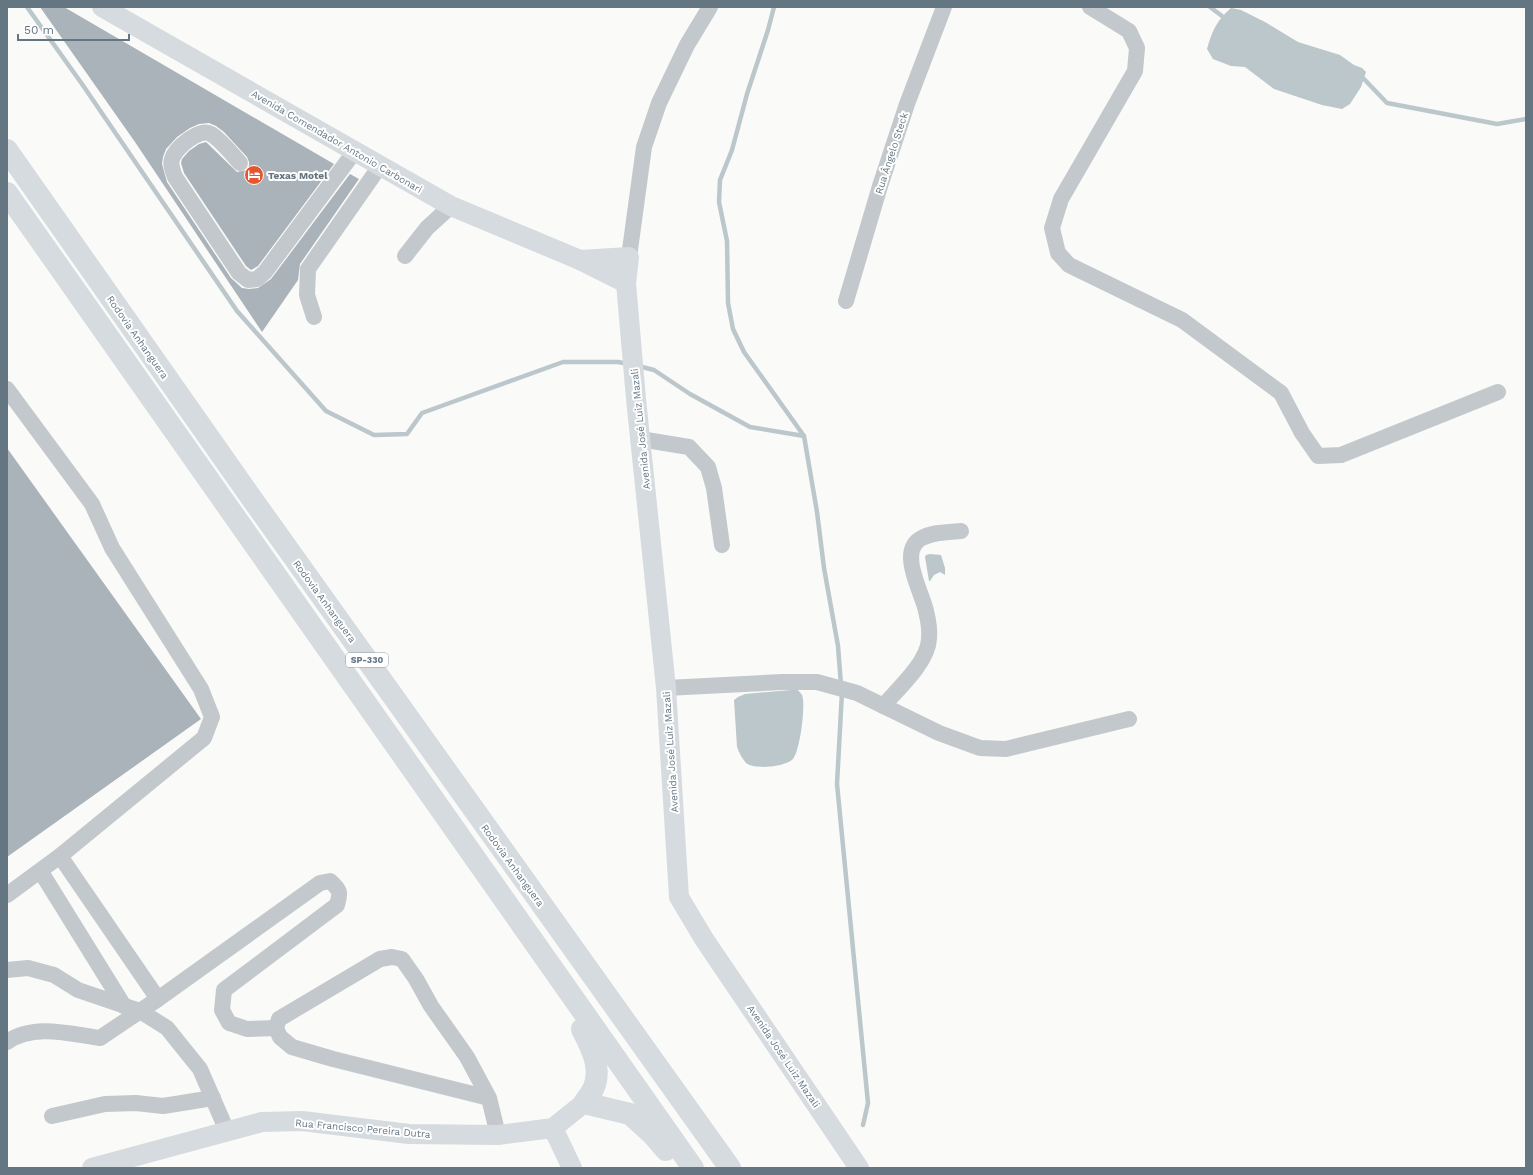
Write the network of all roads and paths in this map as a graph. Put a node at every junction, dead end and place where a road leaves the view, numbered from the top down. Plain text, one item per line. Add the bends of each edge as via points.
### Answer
1 (710, 7) edge
2 (944, 7) edge
3 (1090, 7) edge
4 (110, 9) edge
5 (7, 150) edge
6 (354, 151) junction
7 (240, 163) dead end
8 (380, 166) junction
9 (7, 193) edge
10 (451, 206) junction
11 (405, 256) dead end
12 (629, 258) junction
13 (580, 260) junction
14 (626, 283) junction
15 (846, 302) dead end
16 (314, 317) dead end
17 (7, 389) edge
18 (1498, 392) dead end
19 (640, 439) junction
20 (961, 531) dead end
21 (722, 545) dead end
22 (666, 688) junction
23 (883, 706) junction
24 (1129, 719) dead end
25 (60, 856) junction
26 (41, 872) junction
27 (7, 895) edge
28 (535, 946) junction
29 (7, 970) edge
30 (158, 999) junction
31 (124, 1006) junction
32 (140, 1011) junction
33 (276, 1028) junction
34 (7, 1042) edge
35 (213, 1098) junction
36 (489, 1098) junction
37 (584, 1104) junction
38 (52, 1116) dead end
39 (553, 1128) junction
40 (227, 1131) junction
41 (498, 1134) junction
42 (92, 1168) edge
43 (572, 1168) edge
44 (681, 1168) edge
45 (692, 1168) edge
46 (730, 1168) edge
47 (859, 1168) edge

1 - 12 street via 687,45 659,103 644,147
2 - 15 street, Rua Ângelo Steck via 880,186
3 - 18 street via 1129,31 1138,48 1135,71 1061,199 1052,228 1058,253 1069,265 1182,320 1281,393 1302,433 1318,456 1341,455
4 - 6 main road, Avenida Comendador Antonio Carbonari
5 - 46 highway, Rodovia Anhanguera / SP-330 via 250,496
6 - 7 street via 265,272 257,279 248,280 239,273 175,177 171,166 172,158 178,149 202,132 211,134
6 - 8 main road, Avenida Comendador Antonio Carbonari
8 - 10 main road, Avenida Comendador Antonio Carbonari
8 - 16 street via 308,269 307,295
9 - 28 highway, SP-330
10 - 11 street via 427,228
10 - 13 main road, Avenida Comendador Antonio Carbonari
12 - 13 main road, Avenida Comendador Antonio Carbonari
12 - 14 main road, Avenida José Luiz Mazali
13 - 14 main road, Avenida Comendador Antonio Carbonari
14 - 19 main road, Avenida José Luiz Mazali
17 - 25 street via 92,504 112,548 202,689 212,717 204,738
19 - 21 street via 689,447 708,467 714,488
19 - 22 main road, Avenida José Luiz Mazali
20 - 23 street via 930,535 918,540 912,549 911,564 926,610 929,639 922,661
22 - 23 street via 817,682 857,693
22 - 47 main road, Avenida José Luiz Mazali via 679,896 704,939
23 - 24 street via 939,733 980,748 1006,749
25 - 26 street
25 - 30 street
26 - 27 street
26 - 31 street
28 - 37 highway via 594,1051 594,1086
28 - 45 highway, SP-330
29 - 31 street via 28,968 54,975 78,990
30 - 32 street
30 - 33 street via 320,883 330,881 338,888 340,895 337,905 224,990 222,1010 229,1023 247,1028
31 - 32 street
32 - 34 street via 100,1038 55,1032 31,1032 15,1036
32 - 35 street via 167,1028 200,1069
33 - 36 street via 280,1037 292,1047
33 - 36 street via 279,1019 380,960 392,957 402,959 467,1057
35 - 38 street via 163,1106 136,1103 105,1104
35 - 40 street
36 - 41 street
37 - 39 main road
37 - 44 highway via 630,1114 654,1136
39 - 41 main road, Rua Francisco Pereira Dutra
39 - 43 main road
40 - 41 main road, Rua Francisco Pereira Dutra via 262,1122 302,1121 409,1134
40 - 42 main road, Rua Francisco Pereira Dutra

